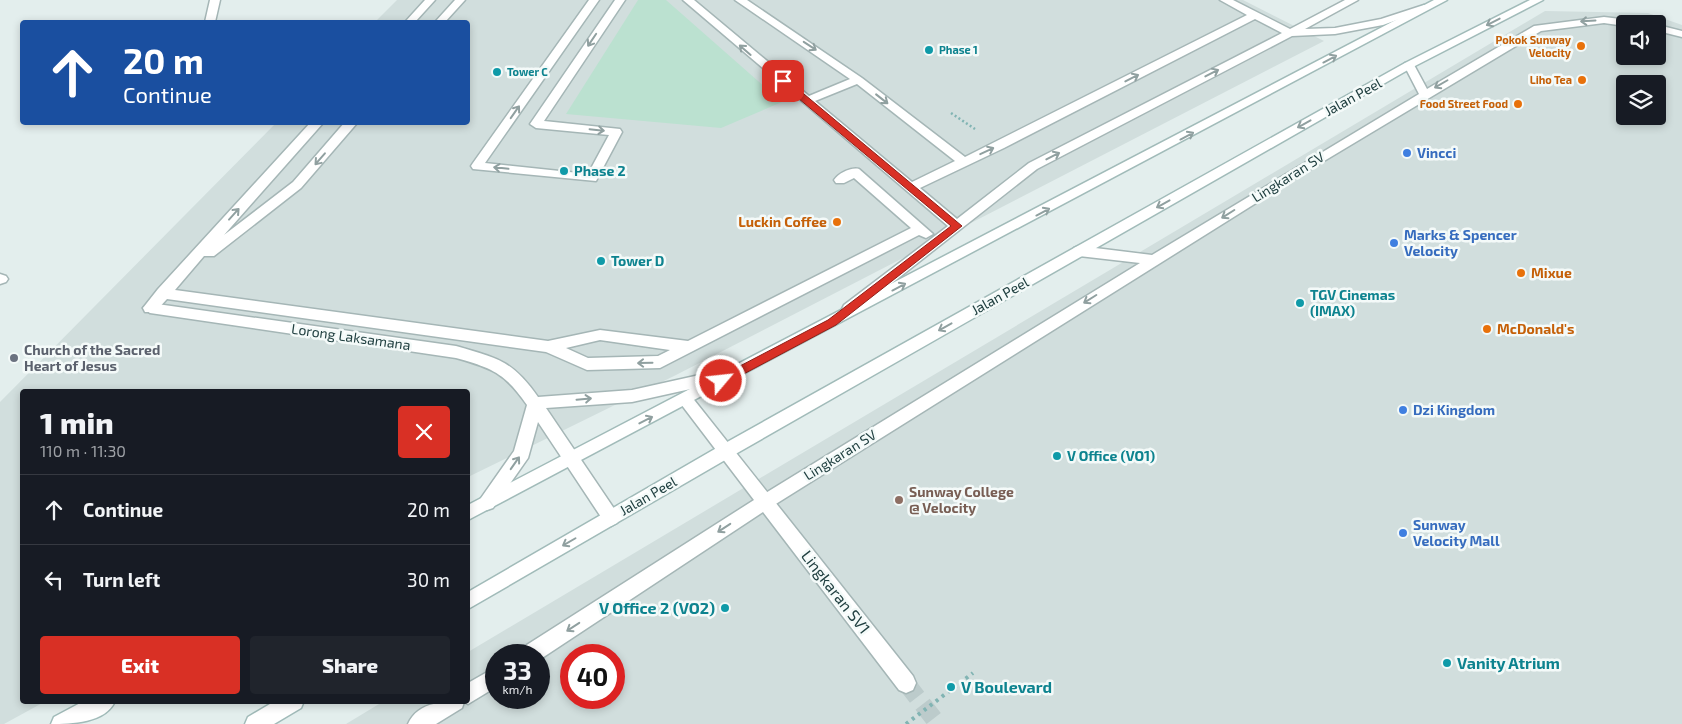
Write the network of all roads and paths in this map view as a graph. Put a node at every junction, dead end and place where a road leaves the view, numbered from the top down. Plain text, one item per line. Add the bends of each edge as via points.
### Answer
1 (215, 0) edge
2 (430, 0) edge
3 (460, 0) edge
4 (594, 0) edge
5 (620, 0) edge
6 (688, 0) edge
7 (740, 0) edge
8 (1225, 0) edge
9 (1353, 0) edge
10 (1442, 0) edge
11 (1538, 0) edge
12 (1430, 7) junction
13 (1255, 15) junction
14 (210, 20) edge
15 (412, 20) edge
16 (442, 20) edge
17 (1616, 21) edge
18 (1666, 30) edge
19 (1290, 33) junction
20 (1682, 34) edge
21 (1409, 65) junction
22 (858, 80) junction
23 (1424, 94) junction
24 (808, 100) junction
25 (315, 125) edge
26 (349, 125) edge
27 (964, 162) junction
28 (840, 180) dead end
29 (912, 187) junction
30 (957, 226) junction
31 (920, 229) junction
32 (936, 243) junction
33 (1079, 251) junction
34 (1153, 260) junction
35 (178, 276) junction
36 (163, 293) junction
37 (832, 322) junction
38 (548, 347) junction
39 (690, 347) junction
40 (738, 372) junction
41 (686, 400) junction
42 (535, 403) junction
43 (726, 451) junction
44 (572, 458) junction
45 (765, 502) junction
46 (487, 503) junction
47 (470, 512) edge
48 (611, 518) junction
49 (470, 600) edge
50 (546, 644) edge
51 (974, 673) dead end
52 (485, 683) edge
53 (906, 683) tunnel mouth
54 (470, 693) edge
55 (98, 704) edge
56 (289, 704) edge
57 (450, 704) edge
58 (61, 724) edge
59 (255, 724) edge
60 (418, 724) edge
61 (906, 724) edge

1 - 14 street
2 - 15 street
3 - 16 street
5 -> 4 street via 536,124 616,132 592,178 477,166
24 -> 6 street via 770,72
7 -> 22 street
8 - 13 street
9 - 19 street
10 - 12 street
11 -> 21 street, Jalan Peel
12 - 19 street via 1384,22
37 -> 12 street
13 - 19 street
27 -> 13 street
17 -> 23 street, Lingkaran SV via 1574,22 1538,28
18 - 20 street
30 -> 19 street via 1033,166
21 - 23 street
21 -> 33 street, Jalan Peel
22 - 24 street
22 -> 27 street
23 -> 34 street, Lingkaran SV
24 - 29 street
35 -> 25 street
26 -> 35 street via 297,186
27 - 29 street
28 - 31 street via 855,172
29 - 30 street
30 - 32 street
31 - 32 street
31 - 39 street
32 - 37 street
33 - 34 street
33 -> 43 street, Jalan Peel
34 -> 45 street, Lingkaran SV
35 - 36 street
36 - 38 street
36 - 42 street, Lorong Laksamana via 150,308 456,352 494,363 518,380
37 - 40 street
38 - 39 street via 600,335
39 -> 38 street via 660,362 587,364
40 - 41 street
42 -> 40 street via 632,396
41 - 43 street, Lingkaran SV1
44 -> 41 street
42 - 44 street, Lorong Laksamana
46 -> 42 street via 522,453
43 - 45 street, Lingkaran SV1
43 - 48 street, Jalan Peel
44 - 46 street
44 - 48 street, Lorong Laksamana
45 -> 50 street, Lingkaran SV
45 - 53 street, Lingkaran SV1
46 - 47 street
48 -> 49 street, Jalan Peel
51 - 61 path, bridge
52 - 54 street
55 - 58 street
56 - 59 street
57 - 60 street

